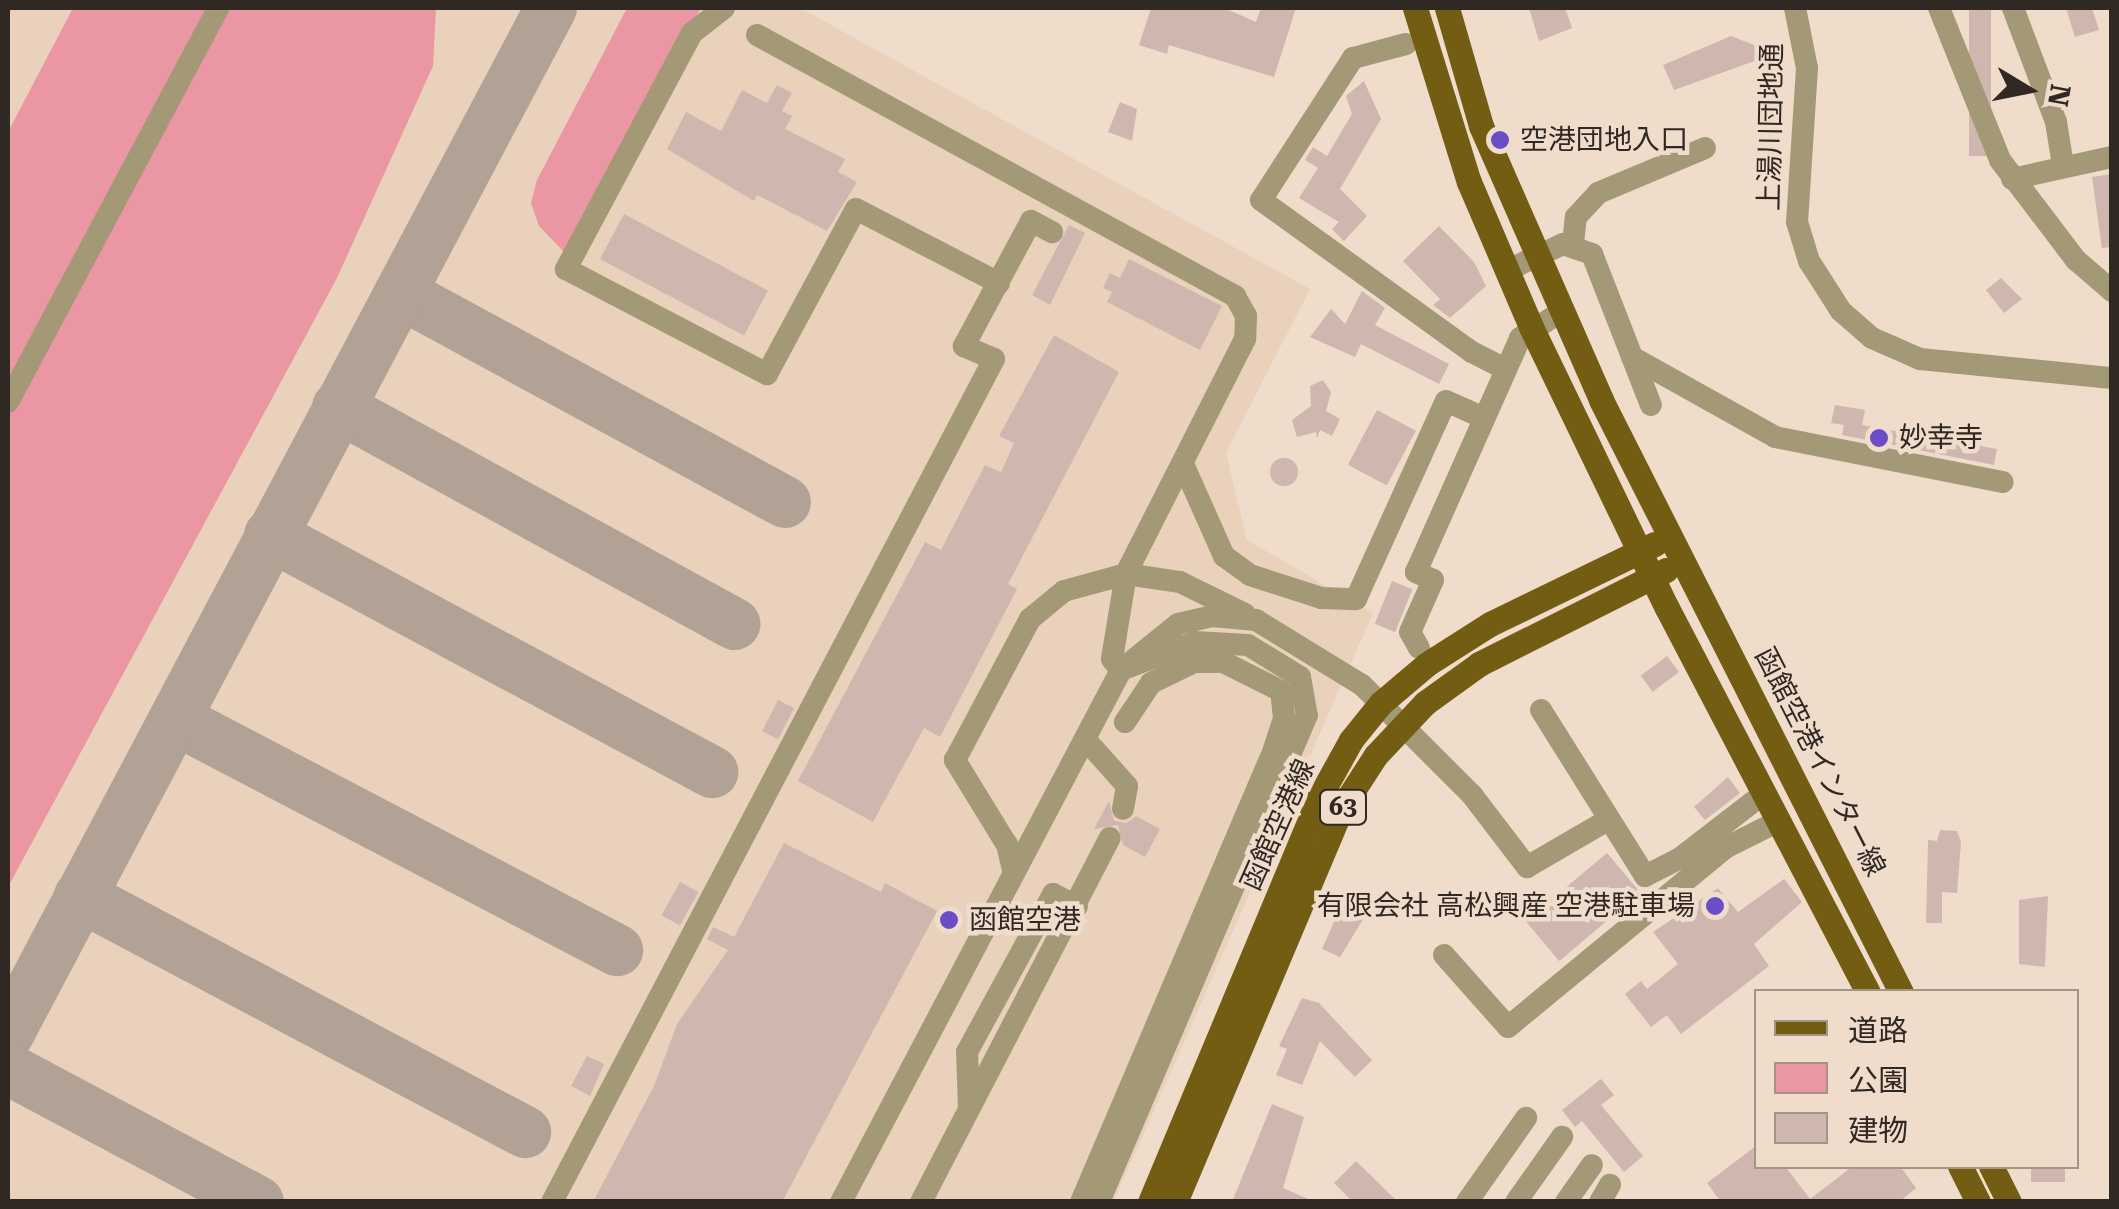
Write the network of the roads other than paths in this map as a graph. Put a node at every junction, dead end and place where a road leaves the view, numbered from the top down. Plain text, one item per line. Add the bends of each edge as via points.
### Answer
1 (218, 8) edge
2 (724, 8) edge
3 (1415, 8) edge
4 (1447, 8) edge
5 (1795, 8) edge
6 (1938, 8) edge
7 (2013, 8) edge
8 (756, 35) dead end
9 (1406, 44) dead end
10 (1705, 148) dead end
11 (2112, 157) edge
12 (2064, 165) junction
13 (2012, 180) junction
14 (1052, 232) dead end
15 (1574, 244) junction
16 (1536, 256) junction
17 (1508, 270) junction
18 (999, 283) junction
19 (2112, 291) edge
20 (1561, 312) junction
21 (1531, 327) junction
22 (1632, 357) junction
23 (1504, 368) junction
24 (2112, 378) edge
25 (8, 402) edge
26 (1650, 405) dead end
27 (1484, 418) junction
28 (1183, 464) junction
29 (2003, 482) dead end
30 (1639, 548) junction
31 (1677, 550) junction
32 (1126, 574) junction
33 (1653, 578) junction
34 (1256, 620) junction
35 (1418, 648) dead end
36 (1121, 670) junction
37 (1381, 703) junction
38 (1540, 710) dead end
39 (1125, 722) dead end
40 (1402, 725) junction
41 (1085, 739) junction
42 (1754, 801) dead end
43 (1124, 809) dead end
44 (1606, 822) junction
45 (1767, 827) dead end
46 (1110, 838) dead end
47 (1014, 870) junction
48 (1444, 955) dead end
49 (1866, 989) edge
50 (1900, 989) edge
51 (1526, 1118) dead end
52 (1562, 1137) dead end
53 (1592, 1165) dead end
54 (1962, 1169) edge
55 (1992, 1169) edge
56 (552, 1202) edge
57 (840, 1202) edge
58 (921, 1202) edge
59 (1081, 1202) edge
60 (1099, 1202) edge
61 (1150, 1202) edge
62 (1175, 1202) edge
63 (1467, 1202) edge
64 (1516, 1202) edge
65 (1566, 1202) edge
66 (1978, 1202) edge
67 (2009, 1202) edge

1 - 25 street
2 - 18 street via 692,32 566,269 767,374 856,209
3 - 17 main road via 1464,167
4 - 16 main road via 1480,126
5 - 24 street, 上湯川団地通 via 1807,68 1797,222 1809,261 1841,311 1872,338 1920,359
6 - 13 street via 1978,114
7 - 12 street via 2056,122
8 - 28 street via 1236,296 1246,316 1245,339
9 - 23 street via 1353,58 1261,200 1472,352
10 - 15 street via 1598,193 1576,217
11 - 12 street
12 - 13 street
13 - 19 street via 2088,273
14 - 18 street via 1032,221
15 - 16 street
15 - 22 street via 1592,254
16 - 17 street
16 - 20 main road
17 - 21 main road
18 - 56 street via 964,346 994,359
20 - 21 street
20 - 31 main road
21 - 23 street
21 - 30 main road
22 - 26 street
22 - 29 street via 1774,437
23 - 27 street
27 - 28 street via 1446,401 1356,598 1321,598 1250,575 1224,556
27 - 35 street via 1416,572 1433,580 1410,632
28 - 32 street
30 - 31 main road, 函館空港線 / 63
30 - 33 main road
30 - 37 main road, 函館空港線 / 63 via 1490,624
31 - 33 main road, 函館空港線 / 63
31 - 50 main road, 函館空港インター線
32 - 34 street via 1180,582
32 - 36 street via 1112,659
32 - 47 street via 1064,591 1030,620 955,760 1007,845
33 - 40 main road, 函館空港線 / 63 via 1505,648
33 - 49 main road
34 - 36 street via 1212,616 1178,624
34 - 37 street
36 - 41 street
36 - 60 street via 1176,646 1234,642 1290,668 1309,700
37 - 40 street
37 - 61 main road, 函館空港線 / 63 via 1320,796
38 - 44 street
39 - 59 street via 1151,683 1194,662 1224,662 1281,691 1284,718 1274,750
40 - 44 street via 1472,795 1527,867
40 - 62 main road, 函館空港線 / 63 via 1341,810
41 - 43 street via 1126,786
41 - 47 street
42 - 44 street via 1679,859 1645,876
45 - 48 street via 1725,848 1508,1028
46 - 58 street
47 - 57 street
51 - 63 street
52 - 64 street
53 - 65 street
54 - 66 main road
55 - 67 main road

